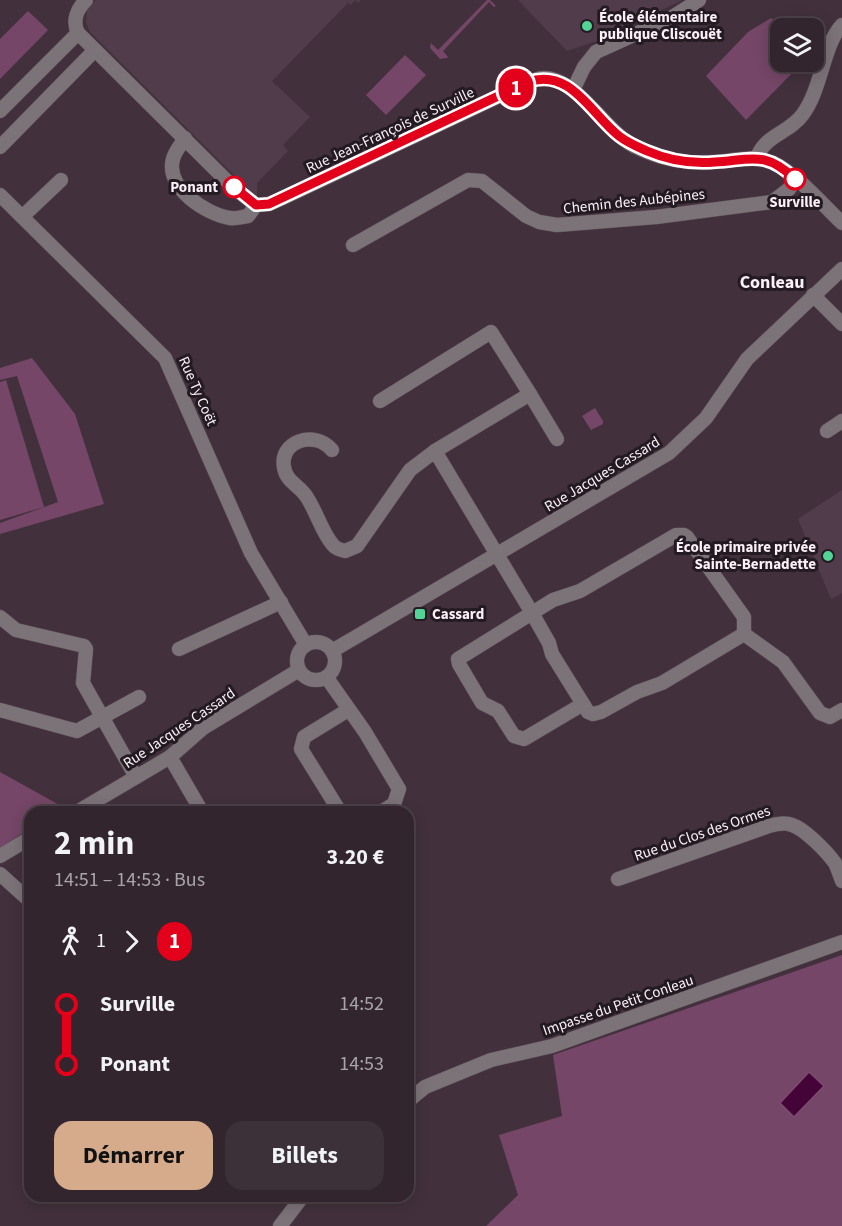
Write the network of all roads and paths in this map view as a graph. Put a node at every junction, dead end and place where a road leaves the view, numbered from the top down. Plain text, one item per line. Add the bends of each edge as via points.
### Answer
1 (86, 0) edge
2 (699, 0) edge
3 (842, 25) edge
4 (78, 33) junction
5 (95, 50) junction
6 (573, 90) junction
7 (0, 111) edge
8 (185, 138) junction
9 (0, 147) edge
10 (757, 158) junction
11 (796, 179) junction
12 (61, 180) dead end
13 (0, 195) edge
14 (256, 205) junction
15 (23, 216) junction
16 (842, 223) edge
17 (353, 245) dead end
18 (842, 269) edge
19 (813, 295) junction
20 (842, 324) edge
21 (530, 394) junction
22 (380, 401) dead end
23 (842, 421) edge
24 (828, 431) dead end
25 (557, 439) dead end
26 (332, 450) dead end
27 (435, 451) junction
28 (496, 555) junction
29 (281, 602) junction
30 (532, 613) junction
31 (0, 617) edge
32 (744, 634) junction
33 (306, 645) junction
34 (179, 649) dead end
35 (332, 651) junction
36 (299, 670) junction
37 (327, 678) junction
38 (139, 697) dead end
39 (583, 704) junction
40 (0, 710) edge
41 (348, 710) junction
42 (842, 710) edge
43 (103, 718) junction
44 (170, 756) junction
45 (136, 777) junction
46 (86, 806) edge
47 (199, 806) edge
48 (336, 806) edge
49 (391, 806) edge
50 (24, 842) edge
51 (0, 856) edge
52 (0, 874) edge
53 (618, 879) dead end
54 (842, 881) edge
55 (24, 895) edge
56 (842, 942) edge
57 (414, 1096) edge
58 (298, 1202) edge
59 (280, 1226) edge

1 - 4 street via 75,20
2 - 6 street via 672,18 596,52
3 - 10 street via 833,38 816,92 804,113 763,145
4 - 5 street
4 - 7 street
5 - 8 street
5 - 9 street
6 - 10 street, Rue Jean-François de Surville via 620,136 650,152 704,162
6 - 14 street, Rue Jean-François de Surville via 550,79 528,82 306,188 269,204
8 - 14 street
8 - 14 street, Rue Jean-François de Surville via 172,161 173,170 178,185 194,202 232,219 249,216
10 - 11 street, Rue Jean-François de Surville via 778,165
11 - 16 street, Rue Jean-François de Surville
11 - 17 street, Chemin des Aubépines via 772,202 557,225 533,219 482,181 468,180
12 - 15 street
13 - 15 street, Rue Ty Coët
15 - 29 street, Rue Ty Coët via 165,357 251,553
18 - 19 street, Rue Jacques Cassard
19 - 20 street
19 - 28 street, Rue Jacques Cassard via 747,359 706,418 677,447
21 - 22 street via 492,332
21 - 25 street
21 - 27 street
23 - 24 street
26 - 27 street via 320,440 305,439 290,448 283,465 288,478 305,494 333,545 345,551 357,546 410,470
27 - 28 street
28 - 30 street
28 - 35 street, Rue Jacques Cassard
29 - 33 street, Rue Ty Coët
29 - 34 street
30 - 32 street via 553,600 580,591 676,535 684,535 744,617
30 - 39 street
30 - 39 street via 461,656 459,664 482,703 498,711 519,740
31 - 43 street via 16,630 84,646 83,683
32 - 39 street via 601,712 588,712
32 - 42 street via 783,662 820,713 830,717
33 - 35 street via 320,643
33 - 36 street via 298,656
35 - 37 street via 334,668
36 - 37 street via 311,680
36 - 44 street, Rue Jacques Cassard via 203,728
37 - 41 street
38 - 43 street
40 - 43 street via 77,731
41 - 48 street via 304,737 301,749
41 - 49 street via 399,789
43 - 45 street
44 - 45 street, Rue Jacques Cassard
44 - 47 street
45 - 46 street, Rue Jacques Cassard
50 - 51 street
52 - 55 street
53 - 54 street, Rue du Clos des Ormes via 768,826 787,824 801,830 825,853
56 - 57 street, Impasse du Petit Conleau via 552,1046 491,1060 425,1087
58 - 59 street

